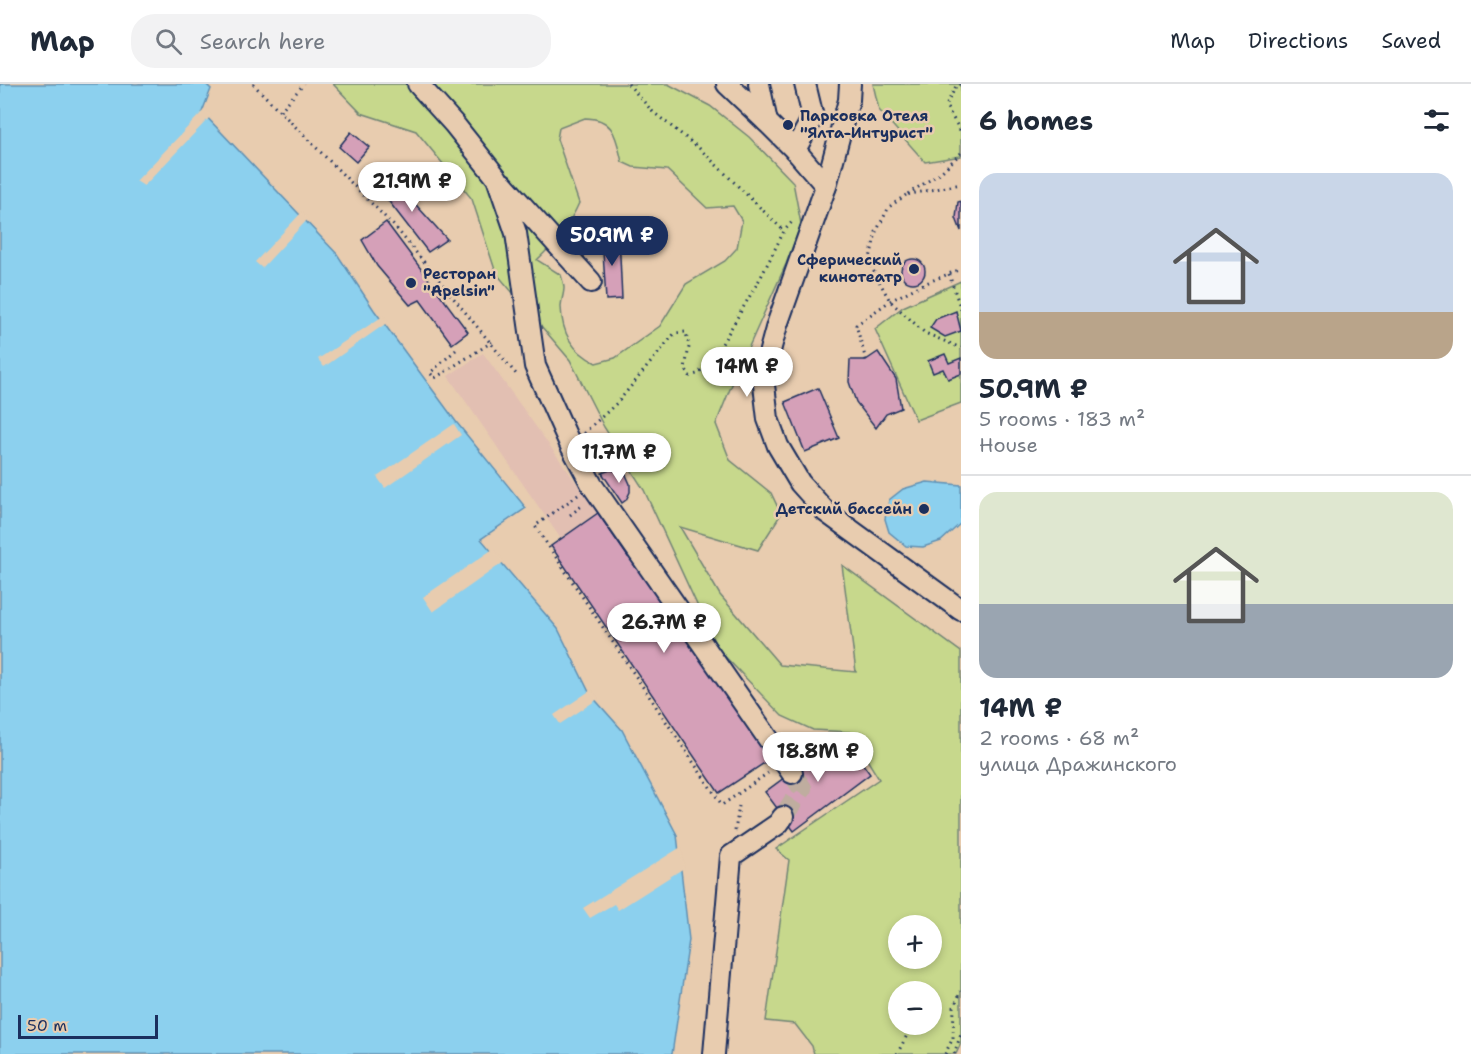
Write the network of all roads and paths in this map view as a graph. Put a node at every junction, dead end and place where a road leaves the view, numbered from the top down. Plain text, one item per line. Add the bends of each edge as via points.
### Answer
1 (253, 84) edge
2 (304, 84) edge
3 (417, 84) edge
4 (628, 84) edge
5 (727, 84) edge
6 (759, 84) edge
7 (805, 84) edge
8 (816, 84) edge
9 (961, 85) edge
10 (852, 89) edge
11 (280, 111) junction
12 (813, 117) junction
13 (766, 122) junction
14 (961, 132) edge
15 (795, 150) junction
16 (961, 153) edge
17 (497, 178) junction
18 (961, 184) edge
19 (826, 186) junction
20 (906, 195) junction
21 (961, 269) edge
22 (949, 274) junction
23 (591, 282) dead end
24 (890, 301) junction
25 (961, 310) edge
26 (492, 342) junction
27 (961, 348) edge
28 (456, 350) dead end
29 (866, 360) dead end
30 (520, 379) dead end
31 (584, 433) dead end
32 (592, 485) junction
33 (961, 610) edge
34 (788, 768) joint
35 (783, 817) tunnel mouth
36 (961, 991) edge
37 (961, 1034) edge
38 (907, 1035) edge
39 (714, 1054) edge
40 (897, 1054) edge
41 (945, 1054) edge
42 (954, 1054) edge

1 - 11 path
2 - 11 path
3 - 17 street
4 - 31 path via 653,112 699,148 784,231 711,362 690,376 685,368 689,347 686,332 675,333 618,402
5 - 13 street
6 - 13 street
7 - 12 street
8 - 12 street
9 - 14 path via 956,86 946,106
10 - 19 street
11 - 26 path via 396,228
12 - 15 street
13 - 15 street
15 - 19 street
16 - 20 path via 939,174
17 - 23 street
17 - 32 street via 516,232 535,366
18 - 20 path
19 - 33 street via 768,358 764,385 768,419 778,446 800,483 826,512
20 - 24 path via 889,207 876,232 869,263
21 - 22 path
22 - 24 path
22 - 25 path
24 - 27 path via 925,333
24 - 29 path via 856,325
26 - 28 path via 435,378 430,373
26 - 30 path
32 - 34 street
32 - 34 path via 535,526 722,805
35 - 39 street via 730,856
36 - 41 path
37 - 42 path
38 - 40 path

